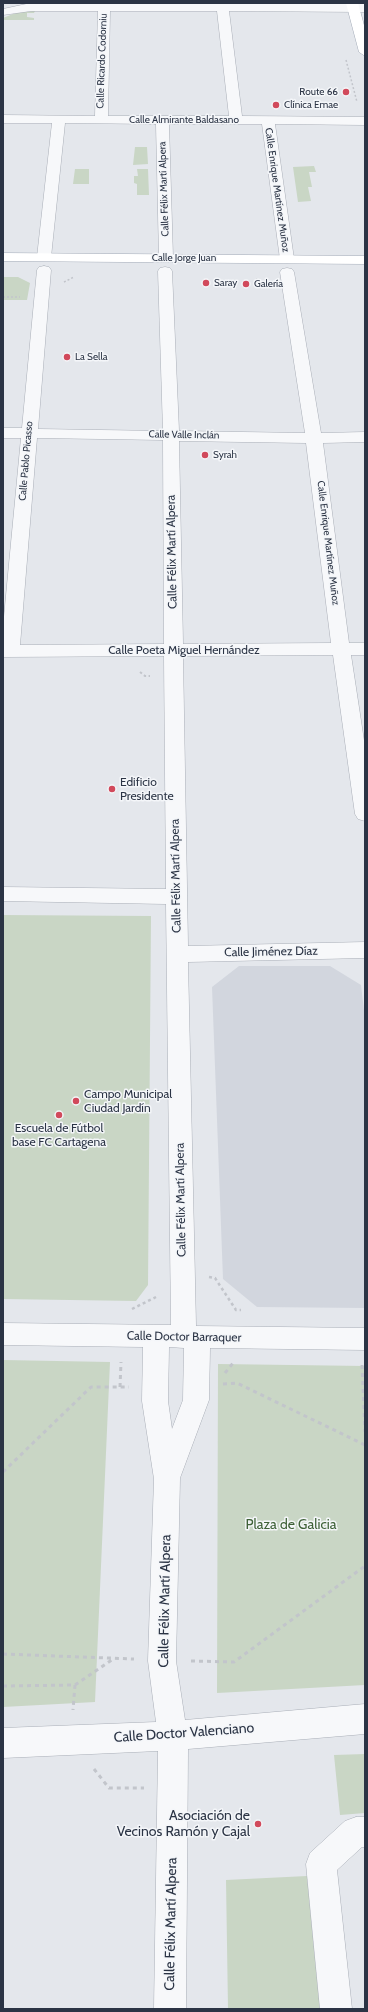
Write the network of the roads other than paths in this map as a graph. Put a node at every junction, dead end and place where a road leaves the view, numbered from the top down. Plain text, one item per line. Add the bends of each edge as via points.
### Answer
1 (14, 3) edge
2 (104, 5) edge
3 (223, 6) edge
4 (357, 7) edge
5 (4, 13) edge
6 (365, 52) edge
7 (3, 119) edge
8 (59, 120) junction
9 (101, 120) junction
10 (162, 120) junction
11 (236, 120) junction
12 (268, 120) junction
13 (365, 121) edge
14 (3, 257) edge
15 (365, 260) edge
16 (44, 264) junction
17 (166, 265) junction
18 (287, 266) junction
19 (3, 270) edge
20 (365, 273) edge
21 (3, 433) edge
22 (28, 433) junction
23 (171, 435) junction
24 (365, 437) edge
25 (314, 438) junction
26 (341, 649) junction
27 (365, 649) edge
28 (173, 650) junction
29 (7, 651) edge
30 (365, 814) edge
31 (3, 894) edge
32 (176, 897) junction
33 (365, 950) edge
34 (177, 954) junction
35 (3, 1334) edge
36 (156, 1336) junction
37 (190, 1337) junction
38 (363, 1339) edge
39 (167, 1480) junction
40 (365, 1719) edge
41 (173, 1736) junction
42 (3, 1743) edge
43 (365, 1832) edge
44 (170, 2009) edge
45 (336, 2009) edge

1 - 5 street
2 - 3 street
2 - 5 street via 26,7
2 - 9 street, Calle Ricardo Codorniu
3 - 4 street
3 - 11 street
4 - 6 main road
7 - 8 street, Calle Almirante Baldasano
8 - 9 street, Calle Almirante Baldasano
8 - 16 street, Calle Pablo Picasso
9 - 10 street, Calle Almirante Baldasano
10 - 11 street, Calle Almirante Baldasano
10 - 17 street, Calle Félix Martí Alpera
11 - 12 street, Calle Almirante Baldasano
12 - 13 street, Calle Almirante Baldasano
12 - 18 street, Calle Enrique Martínez Muñoz
14 - 16 main road, Calle Jorge Juan
15 - 18 main road, Calle Jorge Juan
16 - 17 main road, Calle Jorge Juan
16 - 19 main road, Calle Jorge Juan
16 - 22 street, Calle Pablo Picasso
17 - 18 main road, Calle Jorge Juan
17 - 23 street, Calle Félix Martí Alpera
18 - 20 main road, Calle Jorge Juan
18 - 25 street, Calle Enrique Martínez Muñoz
21 - 22 street, Calle Valle Inclán
22 - 23 street, Calle Valle Inclán
22 - 29 street, Calle Pablo Picasso
23 - 25 street, Calle Valle Inclán
23 - 28 street, Calle Félix Martí Alpera
24 - 25 street, Calle Valle Inclán
25 - 26 street, Calle Enrique Martínez Muñoz
26 - 27 street, Calle Poeta Miguel Hernández
26 - 28 street, Calle Poeta Miguel Hernández
26 - 30 street, Calle Enrique Martínez Muñoz
28 - 29 street, Calle Poeta Miguel Hernández
28 - 32 street, Calle Félix Martí Alpera
31 - 32 street
32 - 34 street, Calle Félix Martí Alpera
33 - 34 street, Calle Jiménez Díaz
34 - 37 street, Calle Félix Martí Alpera
35 - 36 street, Calle Doctor Barraquer
36 - 37 street, Calle Doctor Barraquer
36 - 39 street, Calle Félix Martí Alpera via 155,1401
37 - 38 street, Calle Doctor Barraquer
37 - 39 street, Calle Félix Martí Alpera via 196,1400
39 - 41 street, Calle Félix Martí Alpera via 162,1661
40 - 41 street, Calle Doctor Valenciano
41 - 42 street, Calle Doctor Valenciano
41 - 44 street, Calle Félix Martí Alpera
43 - 45 street via 356,1832 321,1864

